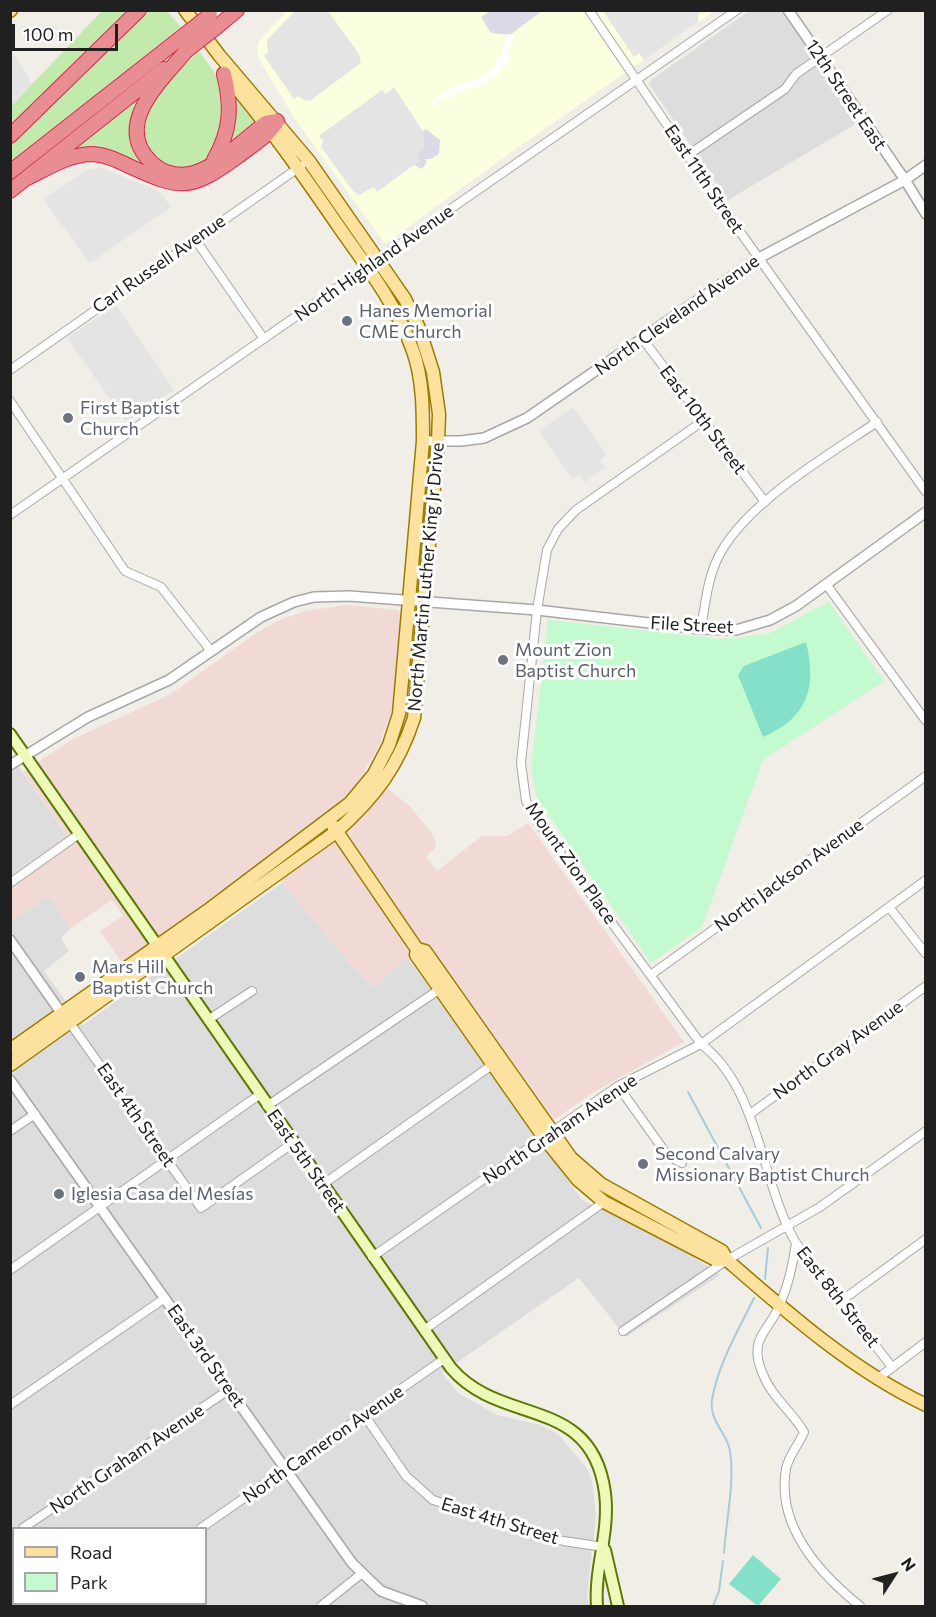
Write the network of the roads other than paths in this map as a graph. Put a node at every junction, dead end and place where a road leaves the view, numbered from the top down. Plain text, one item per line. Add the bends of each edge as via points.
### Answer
1 (139, 10) edge
2 (176, 10) edge
3 (185, 10) edge
4 (237, 10) edge
5 (589, 10) edge
6 (737, 10) edge
7 (788, 10) edge
8 (888, 10) edge
9 (214, 17) edge
10 (182, 46) junction
11 (821, 58) junction
12 (224, 74) junction
13 (638, 81) junction
14 (272, 125) junction
15 (10, 136) edge
16 (688, 155) junction
17 (211, 164) junction
18 (304, 164) junction
19 (926, 165) edge
20 (10, 172) edge
21 (27, 178) junction
22 (905, 180) junction
23 (10, 191) edge
24 (926, 214) edge
25 (195, 239) junction
26 (759, 258) junction
27 (373, 263) junction
28 (642, 338) junction
29 (264, 339) junction
30 (10, 370) edge
31 (10, 402) edge
32 (704, 421) junction
33 (877, 422) junction
34 (423, 441) junction
35 (438, 441) junction
36 (62, 479) junction
37 (926, 492) edge
38 (765, 502) junction
39 (926, 512) edge
40 (10, 515) edge
41 (826, 584) junction
42 (409, 600) junction
43 (424, 601) junction
44 (537, 610) junction
45 (701, 629) junction
46 (211, 651) junction
47 (926, 721) edge
48 (10, 734) edge
49 (25, 755) junction
50 (10, 765) edge
51 (926, 776) edge
52 (329, 820) junction
53 (336, 832) junction
54 (79, 834) junction
55 (926, 880) edge
56 (10, 883) edge
57 (889, 907) junction
58 (10, 940) edge
59 (417, 949) junction
60 (161, 951) junction
61 (926, 954) edge
62 (652, 974) junction
63 (926, 986) edge
64 (440, 989) junction
65 (252, 991) dead end
66 (66, 1018) junction
67 (208, 1020) junction
68 (701, 1044) junction
69 (10, 1050) edge
70 (10, 1065) edge
71 (492, 1065) junction
72 (10, 1080) edge
73 (618, 1086) junction
74 (259, 1095) junction
75 (267, 1106) junction
76 (35, 1114) junction
77 (750, 1114) junction
78 (10, 1131) edge
79 (926, 1131) edge
80 (548, 1136) junction
81 (293, 1143) junction
82 (167, 1160) junction
83 (682, 1163) dead end
84 (322, 1185) junction
85 (604, 1202) junction
86 (100, 1207) junction
87 (662, 1216) junction
88 (786, 1226) junction
89 (925, 1240) edge
90 (796, 1243) junction
91 (372, 1257) junction
92 (727, 1260) junction
93 (10, 1270) edge
94 (165, 1298) junction
95 (841, 1301) junction
96 (780, 1305) junction
97 (424, 1330) junction
98 (623, 1331) dead end
99 (926, 1342) edge
100 (444, 1359) junction
101 (892, 1366) junction
102 (877, 1379) junction
103 (230, 1389) junction
104 (10, 1405) edge
105 (926, 1405) edge
106 (365, 1416) junction
107 (287, 1470) junction
108 (24, 1527) edge
109 (202, 1527) edge
110 (604, 1547) junction
111 (361, 1574) junction
112 (321, 1606) edge
113 (422, 1606) edge
114 (597, 1606) edge
115 (618, 1606) edge
116 (860, 1606) edge

1 - 15 highway
2 - 12 main road, North Martin Luther King Jr Drive
3 - 14 main road, North Martin Luther King Jr Drive
4 - 9 highway
5 - 13 street, East 11th Street
6 - 13 street, North Highland Avenue
7 - 11 street, 12th Street East
8 - 11 street
9 - 10 highway, bridge
10 - 17 highway via 145,101 137,126 139,144 147,159 168,173 191,174
10 - 20 highway
10 - 21 highway
11 - 16 street via 796,74 785,89
11 - 22 street, 12th Street East
12 - 14 main road, North Martin Luther King Jr Drive
12 - 17 highway via 231,111 226,136
13 - 16 street, East 11th Street
13 - 27 street, North Highland Avenue
14 - 17 highway
14 - 18 main road, North Martin Luther King Jr Drive
14 - 21 highway via 211,175 184,185 168,183 118,160 92,154 75,156
16 - 26 street, East 11th Street
18 - 25 street, Carl Russell Avenue
18 - 27 main road, North Martin Luther King Jr Drive
19 - 22 street, North Cleveland Avenue
21 - 23 highway
22 - 24 street, 12th Street East
22 - 26 street, North Cleveland Avenue
25 - 29 street
25 - 30 street, Carl Russell Avenue
26 - 28 street, North Cleveland Avenue
26 - 33 street, East 11th Street
27 - 29 street, North Highland Avenue
27 - 34 main road, North Martin Luther King Jr Drive via 414,353
27 - 35 main road, North Martin Luther King Jr Drive via 405,299 427,350 439,414
28 - 32 street, East 10th Street
28 - 35 street, North Cleveland Avenue via 527,418 484,438
29 - 36 street, North Highland Avenue
31 - 36 street
32 - 38 street, East 10th Street
32 - 44 street, Mount Zion Place via 566,519 547,550
33 - 37 street, East 11th Street
33 - 38 street
34 - 35 street, North Cleveland Avenue
34 - 42 main road, North Martin Luther King Jr Drive
35 - 43 main road, North Martin Luther King Jr Drive
36 - 40 street, North Highland Avenue
36 - 46 street via 125,571 161,586
38 - 45 street via 721,550 711,574
39 - 41 street, File Street
41 - 45 street, File Street via 770,620 736,630
41 - 47 street
42 - 43 street
42 - 46 street via 314,597 261,617
42 - 52 main road, North Martin Luther King Jr Drive via 399,714 389,745 374,774
43 - 44 street, File Street
43 - 53 main road, North Martin Luther King Jr Drive via 414,718 403,751 385,781
44 - 45 street, File Street
44 - 62 street, Mount Zion Place via 521,763 526,801 539,824
46 - 49 street via 169,680 88,717
48 - 49 main road, East 5th Street
49 - 50 street
49 - 54 main road, East 5th Street
51 - 62 street, North Jackson Avenue
52 - 53 main road
52 - 60 main road, North Martin Luther King Jr Drive
53 - 59 main road
53 - 60 main road, North Martin Luther King Jr Drive
54 - 56 street
54 - 60 main road, East 5th Street
55 - 57 street, North Graham Avenue
57 - 61 street
57 - 68 street, North Graham Avenue
58 - 66 street, East 4th Street
59 - 64 main road via 416,955
59 - 80 main road via 425,951
60 - 66 main road, North Martin Luther King Jr Drive
60 - 67 main road, East 5th Street
62 - 68 street, Mount Zion Place
63 - 77 street, North Gray Avenue
64 - 71 main road
64 - 75 street
65 - 67 street
66 - 69 main road, North Martin Luther King Jr Drive
66 - 70 main road, North Martin Luther King Jr Drive
66 - 82 street, East 4th Street
67 - 74 main road, East 5th Street
68 - 73 street, North Graham Avenue
68 - 77 street, Mount Zion Place via 720,1061
71 - 80 main road
71 - 84 street
72 - 76 street, East 3rd Street
73 - 80 street, North Graham Avenue
73 - 83 street via 668,1156
74 - 75 main road, East 5th Street
74 - 82 street
75 - 81 main road, East 5th Street
76 - 78 street
76 - 86 street, East 3rd Street
77 - 88 street, Mount Zion Place
79 - 88 street via 820,1207
80 - 85 main road via 578,1180
80 - 87 main road via 601,1184
80 - 91 street, North Graham Avenue
81 - 82 street, East 4th Street via 201,1208
81 - 84 main road, East 5th Street
82 - 86 street
84 - 91 main road, East 5th Street
85 - 87 main road via 617,1201 655,1220
85 - 92 main road via 716,1260
85 - 97 street
86 - 93 street
86 - 94 street, East 3rd Street
87 - 92 main road via 722,1251
88 - 90 street, East 8th Street
88 - 92 street
89 - 95 street
90 - 95 street, East 8th Street
90 - 96 street
91 - 97 main road, East 5th Street
92 - 96 main road
92 - 98 street
94 - 103 street, East 3rd Street
94 - 104 street
95 - 101 street, East 8th Street
96 - 102 main road
96 - 116 street via 760,1335 758,1348 766,1382 804,1432 786,1469 787,1505 812,1560
97 - 100 main road, East 5th Street
99 - 101 street
100 - 106 street, North Cameron Avenue
100 - 110 main road, East 5th Street via 477,1391 557,1420 583,1439 603,1480
101 - 102 street
102 - 105 main road
103 - 107 street, East 3rd Street
103 - 108 street, North Graham Avenue
106 - 107 street, North Cameron Avenue
106 - 110 street, East 4th Street via 410,1481 433,1500 563,1541
107 - 109 street, North Cameron Avenue
107 - 111 street, East 3rd Street
110 - 114 main road, East 5th Street via 597,1576
110 - 115 main road, East 5th Street
111 - 112 street
111 - 113 street, East 3rd Street via 393,1597

